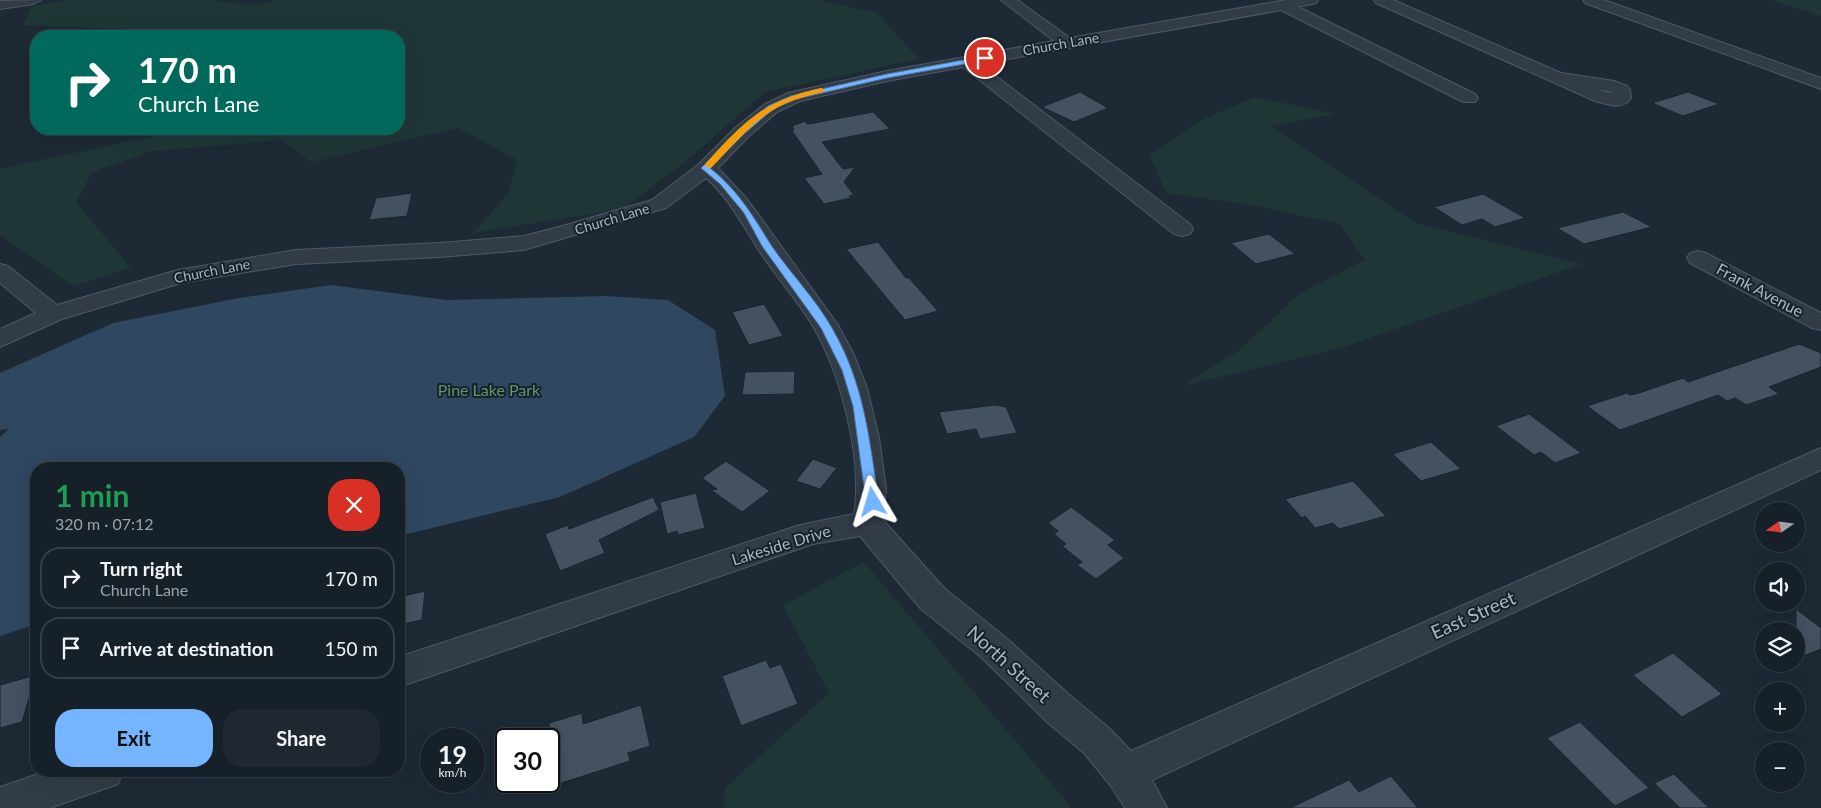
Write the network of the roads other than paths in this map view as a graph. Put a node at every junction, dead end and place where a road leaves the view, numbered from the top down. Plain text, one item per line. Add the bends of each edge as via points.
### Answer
1 (34, 0) edge
2 (1008, 0) edge
3 (1312, 0) edge
4 (1381, 0) edge
5 (1590, 0) edge
6 (1628, 0) edge
7 (5, 4) edge
8 (1267, 4) edge
9 (0, 20) edge
10 (1066, 43) junction
11 (967, 62) junction
12 (1821, 70) edge
13 (1560, 78) dead end
14 (1821, 84) edge
15 (1469, 98) dead end
16 (706, 168) junction
17 (1182, 229) dead end
18 (1698, 258) dead end
19 (0, 271) edge
20 (53, 314) junction
21 (1821, 323) edge
22 (0, 339) edge
23 (1821, 458) edge
24 (867, 522) junction
25 (405, 670) edge
26 (1125, 773) junction
27 (86, 777) edge
28 (0, 806) edge
29 (1147, 808) edge

1 - 7 street
2 - 10 street
3 - 8 street, Church Lane
4 - 13 street
5 - 14 street
6 - 12 street
7 - 9 street
8 - 10 street, Church Lane
8 - 15 street
10 - 11 street, Church Lane
11 - 16 street, Church Lane via 794,97 771,108
11 - 17 street
16 - 20 street, Church Lane via 659,204 524,243 296,257 240,265 178,277
16 - 24 street via 723,182 748,212 767,246 826,327 847,370 859,406 866,444 873,502
18 - 21 street, Frank Avenue
19 - 20 street
20 - 22 street, Church Lane
23 - 26 street, East Street
24 - 25 street, Lakeside Drive via 811,533
24 - 26 street, North Street via 933,599 993,647 1097,741
26 - 29 street, North Street
27 - 28 street

